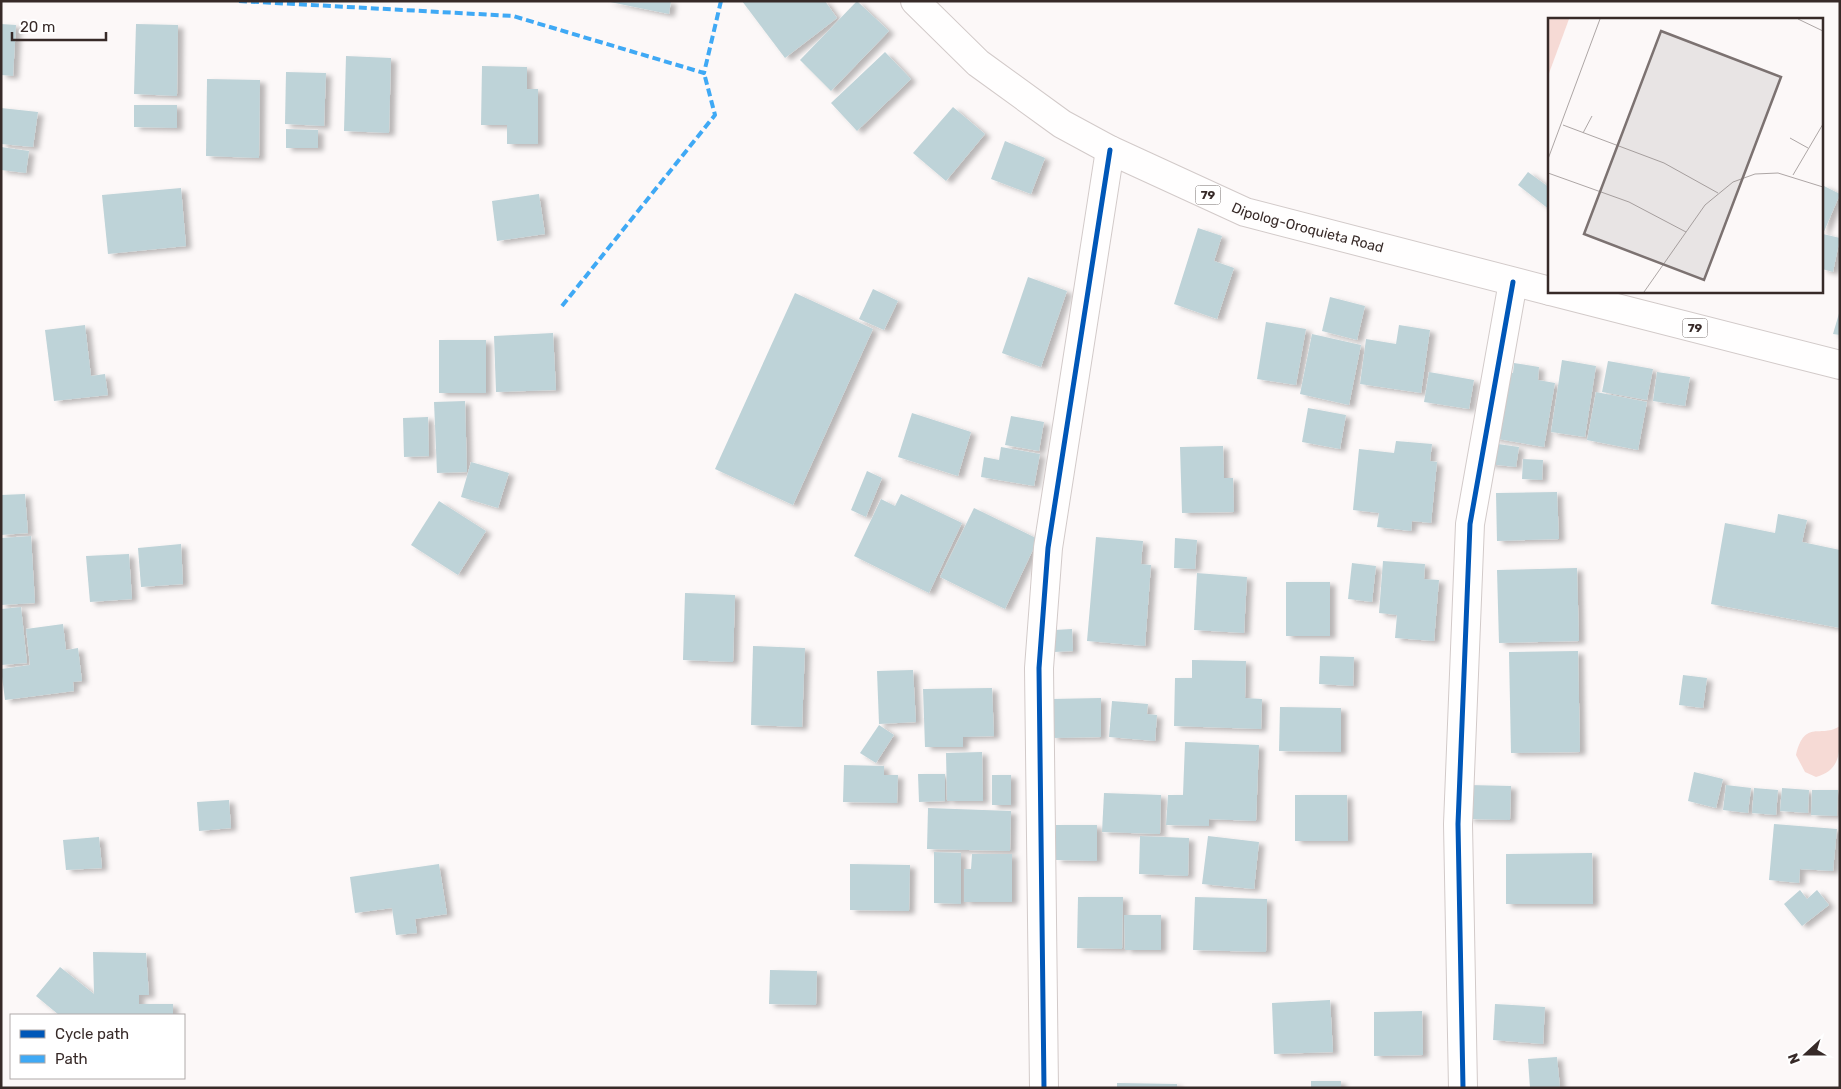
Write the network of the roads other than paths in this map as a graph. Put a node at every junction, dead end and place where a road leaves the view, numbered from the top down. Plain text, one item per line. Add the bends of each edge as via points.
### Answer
1 (914, 1) edge
2 (1110, 150) junction
3 (1513, 282) junction
4 (1548, 291) edge
5 (1554, 292) edge
6 (1840, 365) edge
7 (1044, 1088) edge
8 (1463, 1088) edge

1 - 2 main road, Dipolog-Oroquieta Road / 79 via 978,63 1062,124
2 - 3 main road, Dipolog-Oroquieta Road / 79 via 1245,212
2 - 7 main road via 1047,558 1039,668
3 - 4 main road, Dipolog-Oroquieta Road / 79
3 - 8 main road via 1470,524 1458,824
5 - 6 main road, Dipolog-Oroquieta Road / 79

